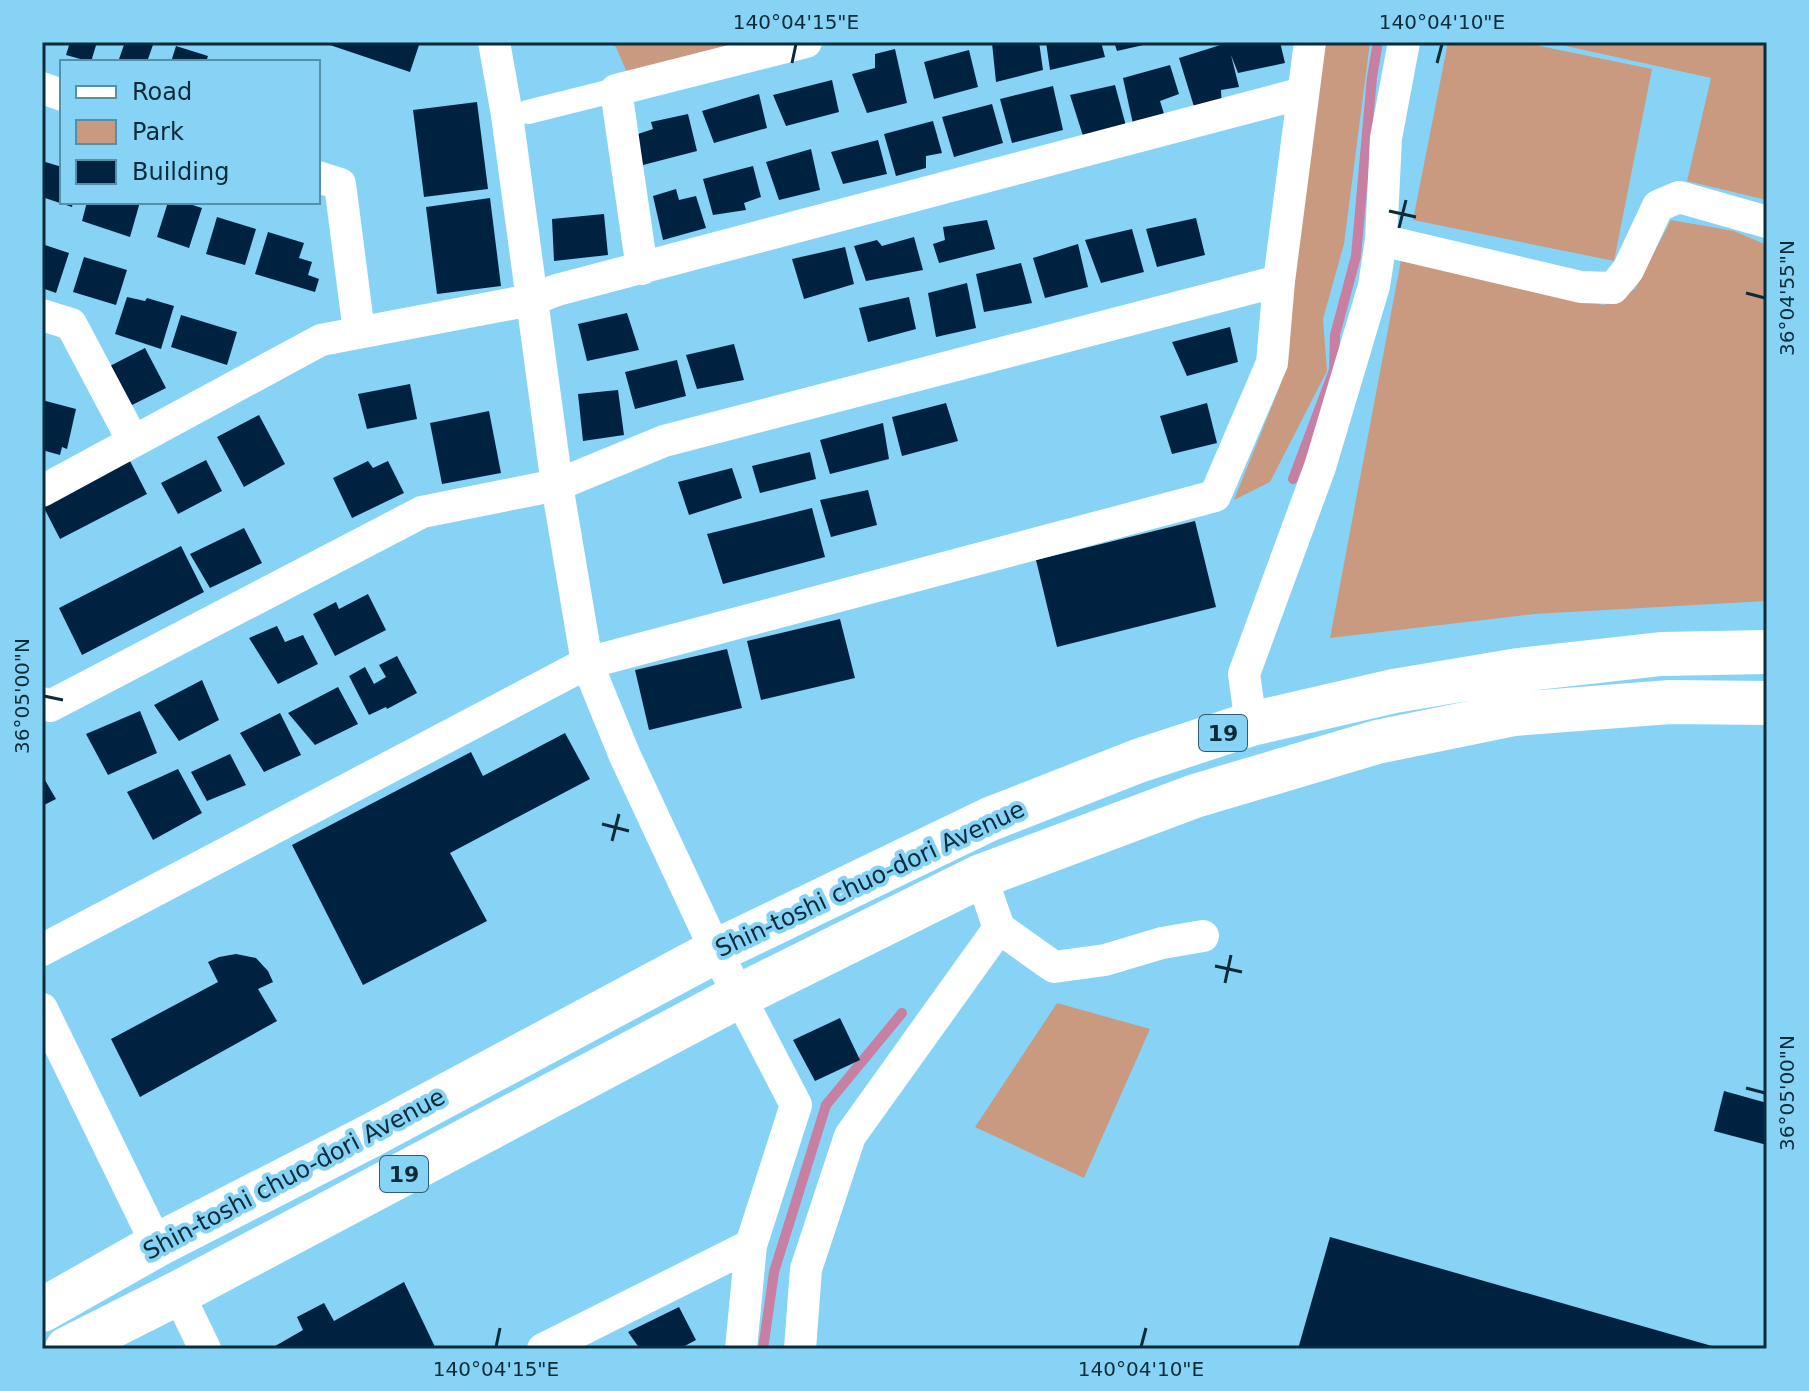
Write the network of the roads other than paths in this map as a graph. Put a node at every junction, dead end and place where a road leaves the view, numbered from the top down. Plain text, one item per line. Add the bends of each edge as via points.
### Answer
1 (494, 42) edge
2 (806, 42) edge
3 (1310, 42) edge
4 (1404, 42) edge
5 (616, 90) junction
6 (1303, 93) junction
7 (528, 112) dead end
8 (320, 178) edge
9 (1767, 222) edge
10 (1381, 240) junction
11 (642, 269) junction
12 (1279, 281) junction
13 (531, 300) junction
14 (42, 315) edge
15 (359, 332) junction
16 (133, 441) junction
17 (557, 485) junction
18 (42, 491) edge
19 (1767, 652) edge
20 (587, 663) junction
21 (42, 703) edge
22 (1767, 703) edge
23 (1251, 724) junction
24 (981, 876) junction
25 (999, 928) junction
26 (1203, 936) dead end
27 (42, 950) edge
28 (716, 951) junction
29 (739, 996) junction
30 (42, 1009) edge
31 (157, 1245) junction
32 (751, 1245) junction
33 (178, 1293) junction
34 (42, 1310) edge
35 (67, 1349) edge
36 (205, 1349) edge
37 (543, 1349) edge
38 (741, 1349) edge
39 (800, 1349) edge

1 - 13 street
2 - 5 street
3 - 6 street
4 - 10 street via 1386,138
5 - 7 street
5 - 11 street
6 - 11 street
6 - 12 street
8 - 15 street via 340,184
9 - 10 street via 1679,197 1658,206 1628,270 1613,288 1581,287
10 - 23 street via 1374,286 1320,467 1244,674
11 - 13 street
12 - 17 street via 664,441
12 - 20 street via 1272,363 1215,496
13 - 15 street
13 - 17 street
14 - 16 street via 71,324
15 - 16 street via 321,340
16 - 18 street
17 - 20 street
17 - 21 street via 422,512 50,706
19 - 23 main road, Shin-toshi chuo-dori Avenue / 19 via 1661,654 1519,670 1394,691
20 - 27 street
20 - 28 street
22 - 24 main road, Shin-toshi chuo-dori Avenue / 19 via 1670,702 1514,714 1377,742 1195,796
23 - 28 main road, Shin-toshi chuo-dori Avenue / 19 via 990,819
24 - 25 street
24 - 29 main road, Shin-toshi chuo-dori Avenue / 19
25 - 26 street via 1054,967
25 - 39 street via 850,1136 806,1269
28 - 29 street
28 - 31 main road, Shin-toshi chuo-dori Avenue / 19
29 - 32 street via 796,1105
29 - 33 main road, Shin-toshi chuo-dori Avenue / 19
30 - 31 street
31 - 34 main road, Shin-toshi chuo-dori Avenue / 19
32 - 37 street
32 - 38 street
33 - 35 main road, Shin-toshi chuo-dori Avenue / 19
33 - 36 street

